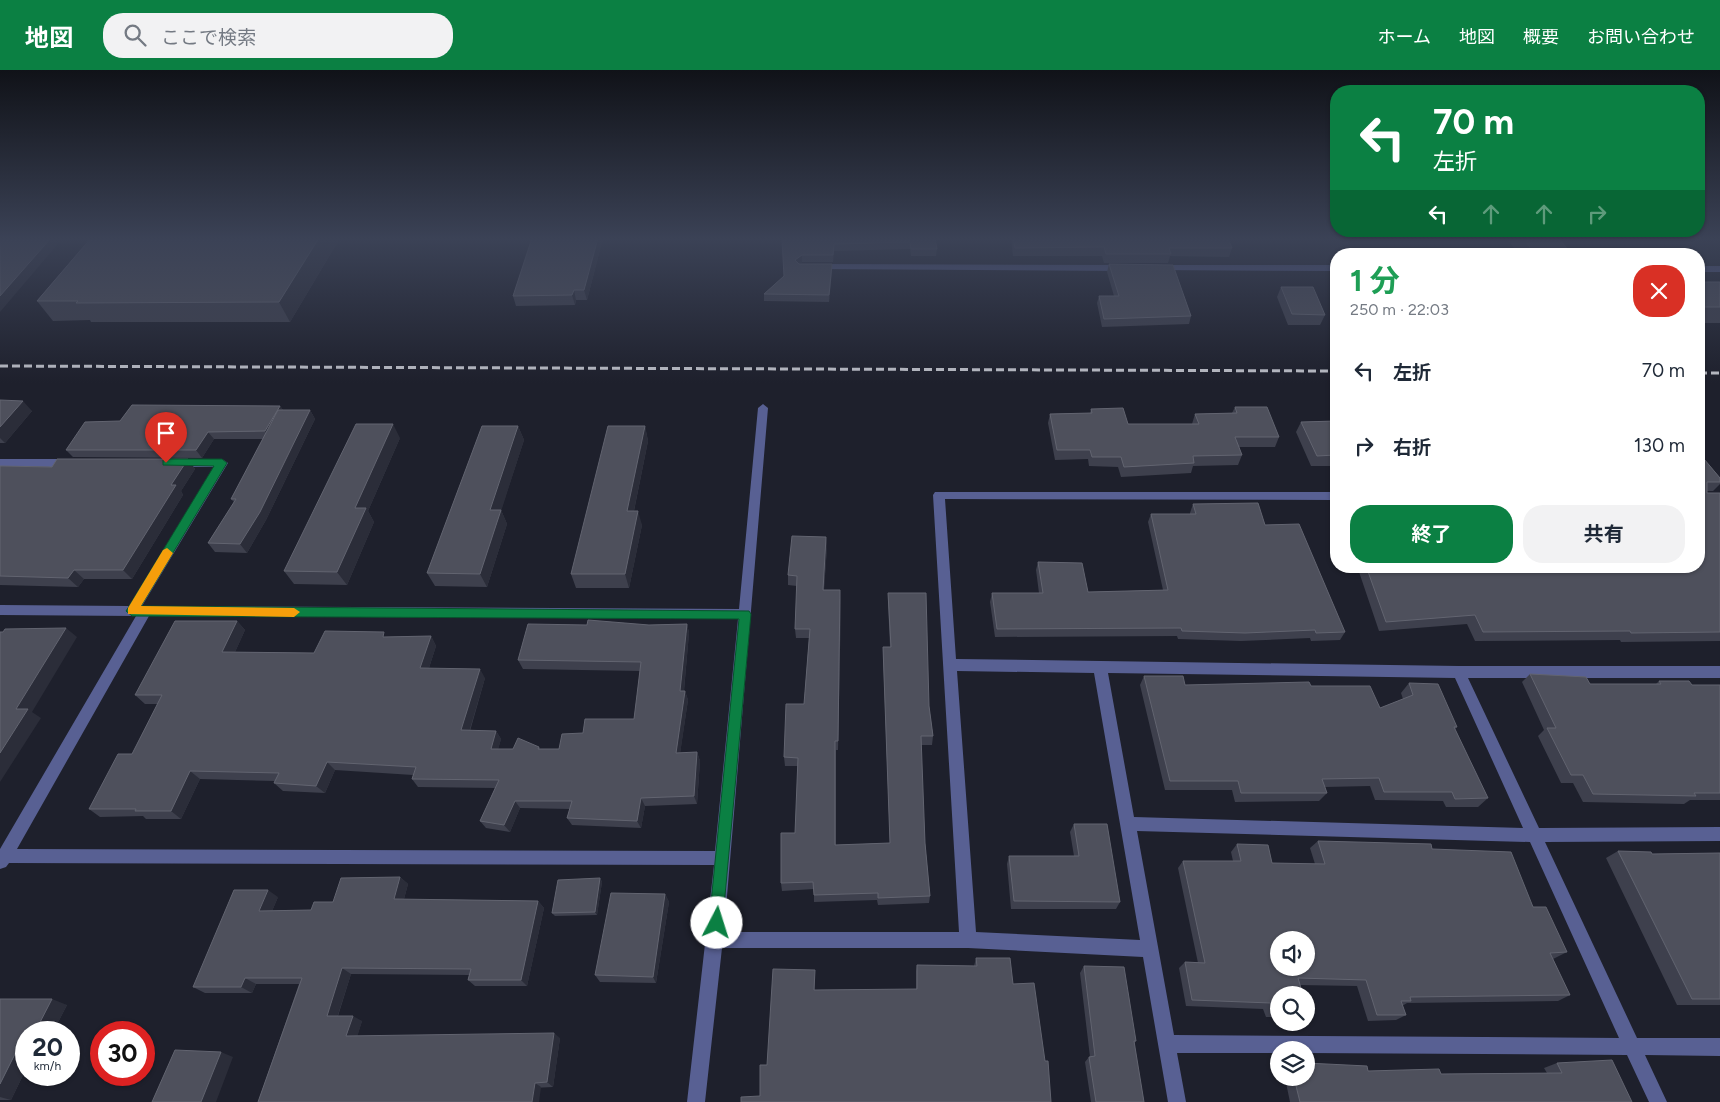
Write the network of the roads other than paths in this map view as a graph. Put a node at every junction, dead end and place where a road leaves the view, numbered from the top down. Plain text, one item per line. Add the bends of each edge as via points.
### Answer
1 (763, 408) dead end
2 (0, 463) edge
3 (87, 463) edge
4 (164, 463) edge
5 (1330, 496) edge
6 (0, 610) edge
7 (138, 611) junction
8 (745, 614) junction
9 (952, 665) junction
10 (1100, 667) junction
11 (1460, 672) junction
12 (1720, 672) edge
13 (1128, 824) junction
14 (1535, 834) junction
15 (1720, 834) edge
16 (723, 858) junction
17 (1, 859) edge
18 (715, 940) junction
19 (968, 940) junction
20 (1150, 949) junction
21 (1167, 1044) junction
22 (1632, 1046) junction
23 (1720, 1047) edge
24 (696, 1102) edge
25 (1177, 1102) edge
26 (1658, 1102) edge

1 - 8 street
2 - 3 street
4 - 7 street via 222,463
5 - 9 street via 940,495
6 - 7 street
7 - 8 street
7 - 17 street
8 - 16 street
9 - 10 street
9 - 19 street
10 - 11 street
10 - 13 street
11 - 12 street
11 - 14 street
13 - 14 street
13 - 20 street
14 - 15 street
14 - 22 street
16 - 17 street
16 - 18 street
18 - 19 street
18 - 24 street
19 - 20 street
20 - 21 street
21 - 22 street
21 - 25 street
22 - 23 street
22 - 26 street

